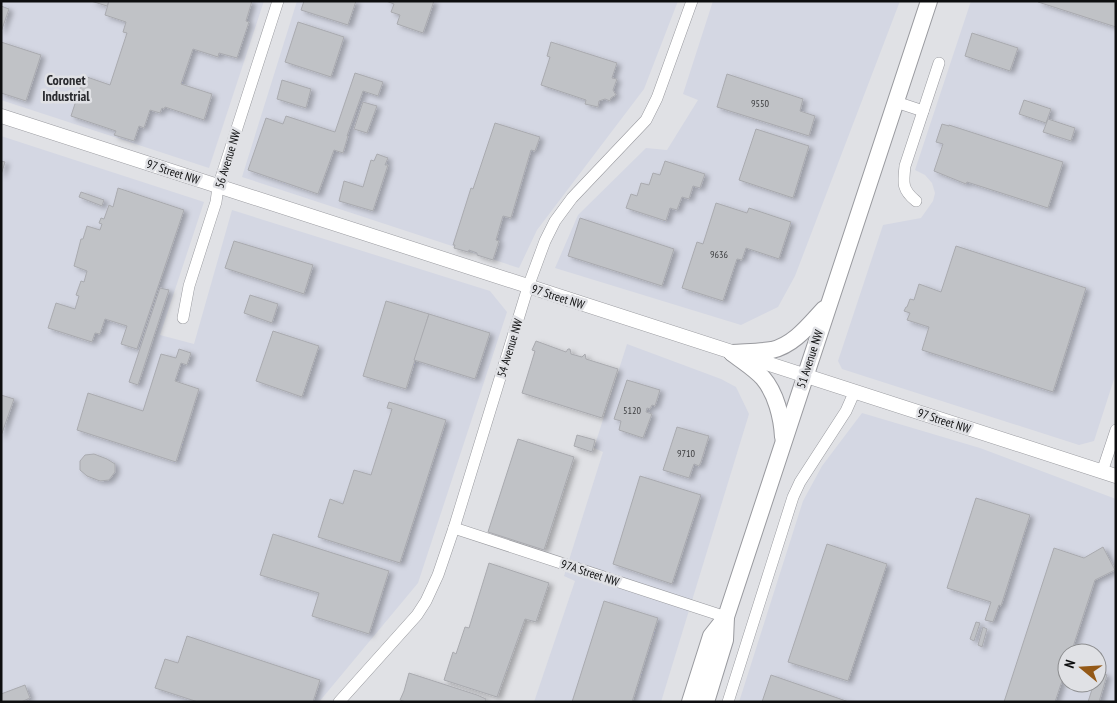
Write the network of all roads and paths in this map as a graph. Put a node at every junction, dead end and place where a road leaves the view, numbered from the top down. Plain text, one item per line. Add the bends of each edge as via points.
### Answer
1 (278, 1) edge
2 (692, 1) edge
3 (929, 1) edge
4 (939, 63) dead end
5 (896, 102) junction
6 (923, 111) junction
7 (1, 116) edge
8 (218, 187) junction
9 (916, 201) dead end
10 (528, 287) junction
11 (829, 304) junction
12 (183, 318) dead end
13 (732, 353) junction
14 (805, 376) junction
15 (854, 393) junction
16 (1116, 430) edge
17 (783, 442) junction
18 (1102, 472) junction
19 (1116, 476) edge
20 (454, 528) junction
21 (726, 617) junction
22 (339, 702) edge
23 (690, 702) edge
24 (706, 702) edge
25 (728, 702) edge

1 - 8 street, 56 Avenue NW
2 - 10 street, 54 Avenue NW via 646,120 572,198 555,221
3 - 5 main road, 51 Avenue NW
4 - 6 street
5 - 6 street
5 - 11 main road, 51 Avenue NW
6 - 9 street via 905,166 903,184 908,195
7 - 8 street, 97 Street NW
8 - 10 street, 97 Street NW
8 - 12 street, 56 Avenue NW
10 - 13 street, 97 Street NW
10 - 20 street, 54 Avenue NW
11 - 13 main road via 786,344 772,350
11 - 14 main road, 51 Avenue NW
13 - 14 street, 97 Street NW
13 - 17 main road via 760,376 771,391
14 - 15 street, 97 Street NW
14 - 17 main road, 51 Avenue NW
15 - 18 street, 97 Street NW
15 - 25 street via 793,497
16 - 18 street
17 - 21 main road, 51 Avenue NW
18 - 19 street, 97 Street NW
20 - 21 street, 97A Street NW
20 - 22 street, 54 Avenue NW via 426,600
21 - 23 main road, 51 Avenue NW via 711,636
21 - 24 main road, 51 Avenue NW via 725,640

